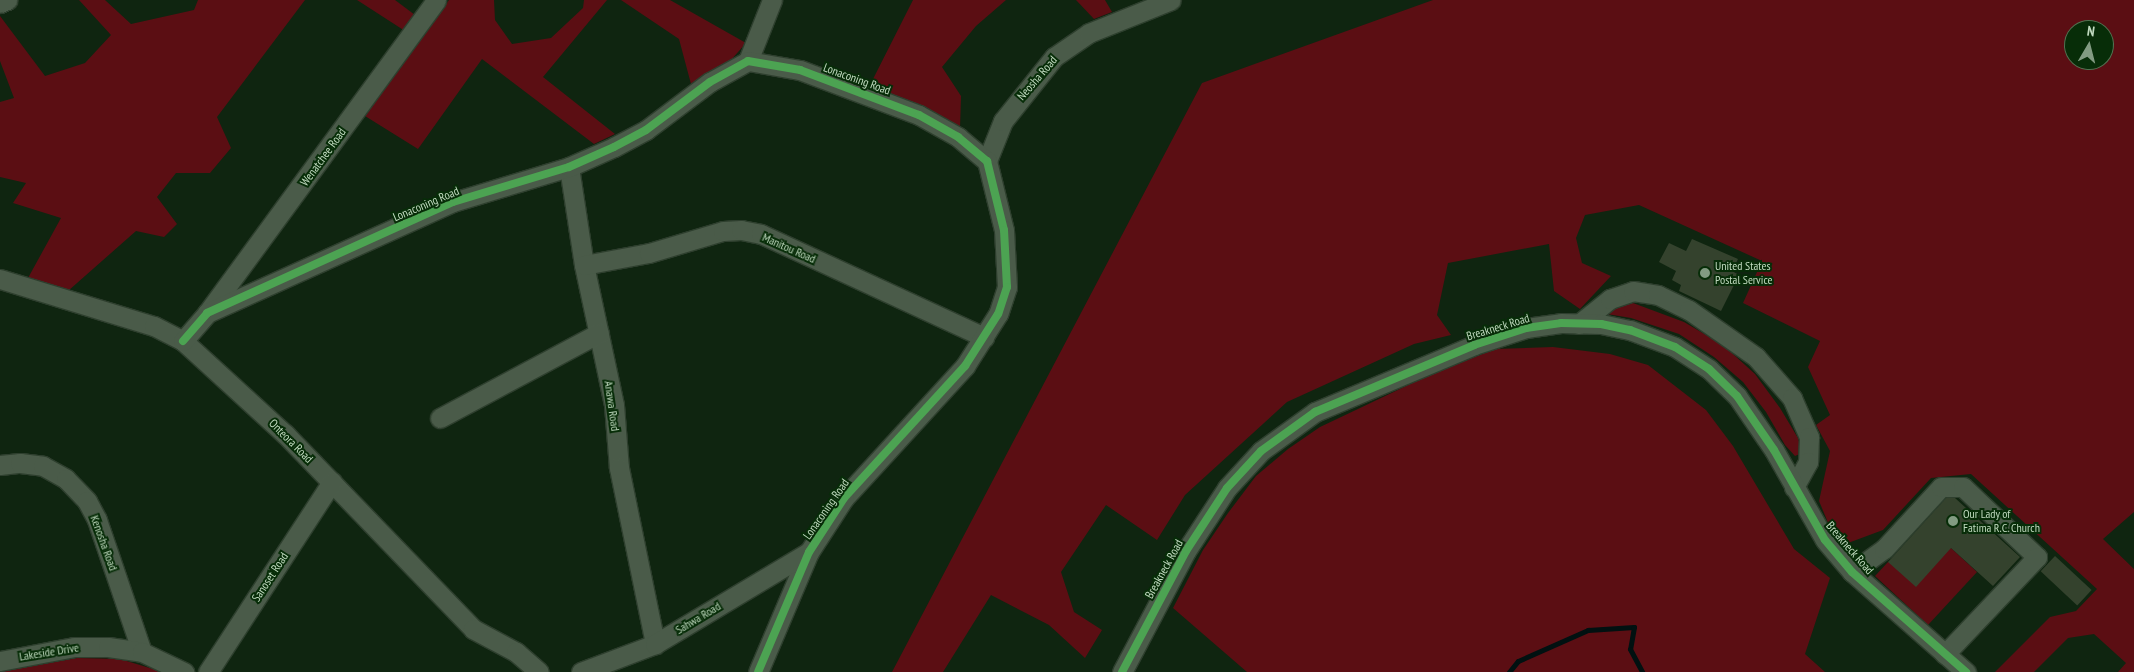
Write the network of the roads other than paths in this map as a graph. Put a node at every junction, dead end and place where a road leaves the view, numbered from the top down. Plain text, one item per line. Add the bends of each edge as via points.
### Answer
1 (7, 0) edge
2 (436, 0) edge
3 (772, 0) edge
4 (1171, 0) edge
5 (0, 3) edge
6 (748, 61) junction
7 (987, 161) junction
8 (569, 167) junction
9 (584, 265) junction
10 (0, 279) edge
11 (207, 313) junction
12 (1579, 324) junction
13 (598, 333) junction
14 (984, 337) junction
15 (183, 340) junction
16 (440, 418) dead end
17 (0, 466) edge
18 (332, 482) junction
19 (1794, 487) junction
20 (809, 552) junction
21 (1852, 572) junction
22 (655, 644) junction
23 (142, 652) junction
24 (1945, 654) junction
25 (0, 661) edge
26 (184, 672) edge
27 (208, 672) edge
28 (539, 672) edge
29 (581, 672) edge
30 (758, 672) edge
31 (1122, 672) edge
32 (1966, 672) edge

1 - 5 street
2 - 11 street, Wenatchee Road
3 - 6 street
4 - 7 street, Neosha Road via 1089,33 1054,57 1003,121
6 - 7 street, Lonaconing Road via 800,70 919,115 958,137
6 - 8 street, Lonaconing Road via 710,82 646,130
7 - 14 street, Lonaconing Road via 1004,230 1007,287 998,314
8 - 9 street, Anawa Road
8 - 11 street, Lonaconing Road via 453,202
9 - 13 street, Anawa Road
9 - 14 street, Manitou Road via 742,230 761,234
10 - 15 street, Onteora Road via 154,326
11 - 15 street, Lonaconing Road
12 - 19 street, Breakneck Road via 1601,324 1630,330 1675,347 1709,369 1737,396 1774,450
12 - 19 street via 1610,299 1633,291 1658,295 1689,310 1756,357 1792,398 1809,437 1808,462
12 - 31 street, Breakneck Road via 1526,328 1474,345 1315,412 1261,451 1227,488 1186,551
13 - 16 street
13 - 22 street, Anawa Road via 614,406 619,468
14 - 20 street, Lonaconing Road via 965,366 844,498
15 - 18 street, Onteora Road
17 - 23 street, Kenosha Road via 20,463 43,466 66,479 87,501 97,520
18 - 27 street, Sanoset Road
18 - 28 street, Onteora Road via 474,628 516,652
19 - 21 street, Breakneck Road via 1824,540
20 - 22 street, Sahwa Road
20 - 30 street, Lonaconing Road
21 - 24 street, Breakneck Road
21 - 24 street via 1884,549 1941,487 1963,486 2037,557
22 - 29 street, Sahwa Road
23 - 25 street, Lakeside Drive via 74,647
23 - 26 street, Lakeside Drive
24 - 32 street, Breakneck Road

